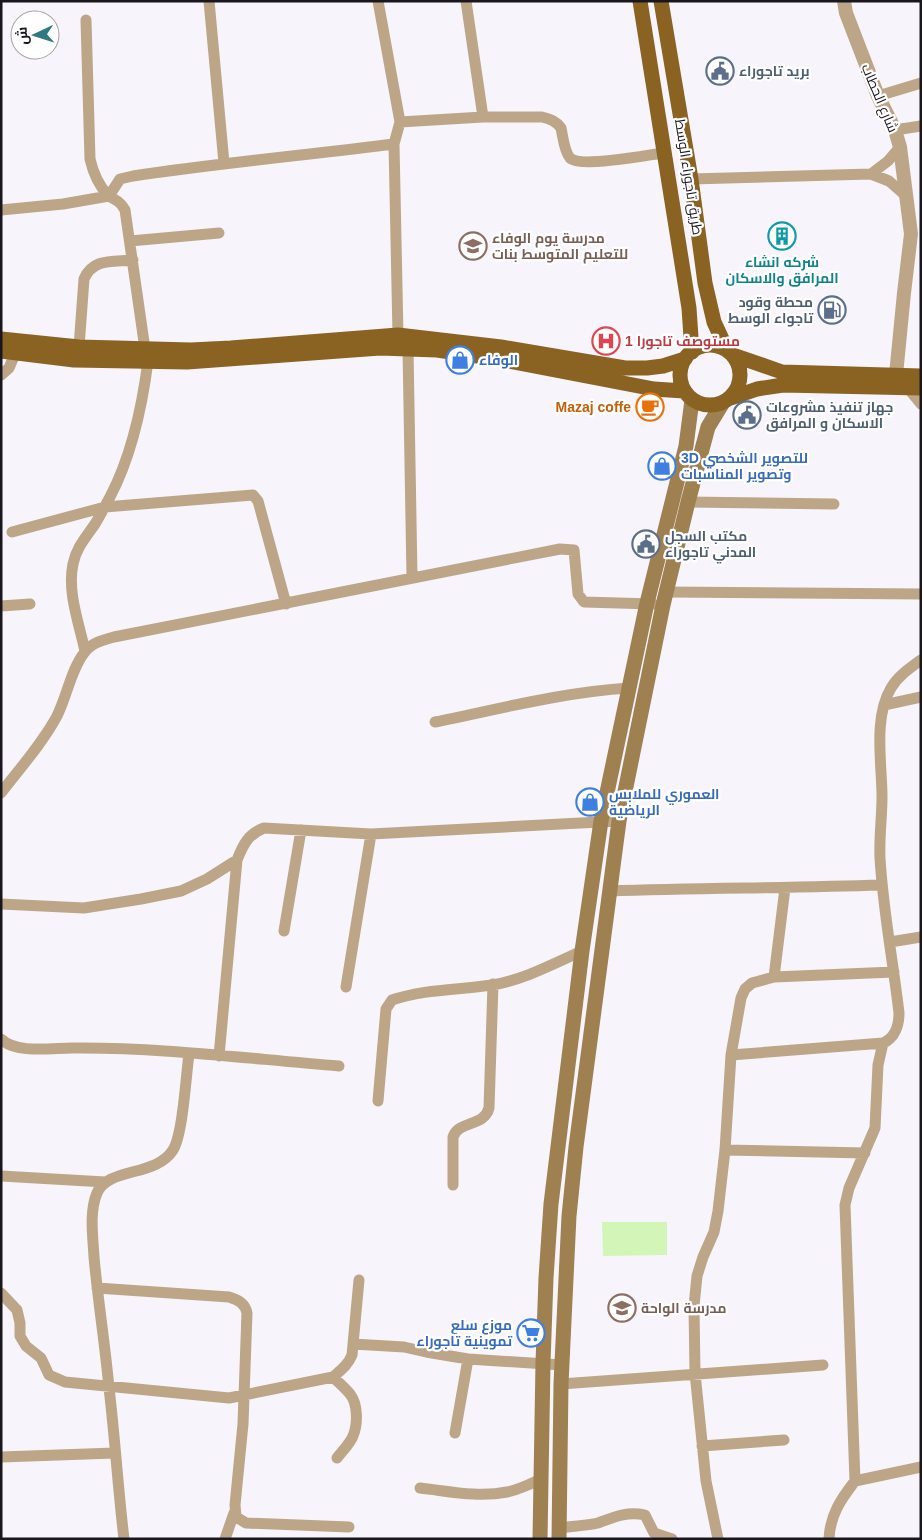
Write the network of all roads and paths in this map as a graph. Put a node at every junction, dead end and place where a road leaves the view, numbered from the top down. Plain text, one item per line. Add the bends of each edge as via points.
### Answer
1 (209, 1) edge
2 (378, 1) edge
3 (466, 1) edge
4 (640, 1) edge
5 (661, 1) edge
6 (844, 1) edge
7 (86, 20) dead end
8 (921, 83) edge
9 (878, 96) junction
10 (484, 117) junction
11 (400, 122) junction
12 (921, 126) edge
13 (895, 130) junction
14 (394, 144) junction
15 (900, 147) junction
16 (663, 152) junction
17 (224, 163) junction
18 (871, 174) junction
19 (691, 179) junction
20 (109, 196) junction
21 (906, 196) junction
22 (1, 210) edge
23 (219, 232) dead end
24 (916, 235) edge
25 (130, 241) junction
26 (133, 260) junction
27 (398, 335) junction
28 (1, 338) edge
29 (79, 347) junction
30 (12, 349) edge
31 (408, 349) junction
32 (730, 352) junction
33 (146, 355) junction
34 (688, 355) junction
35 (559, 364) junction
36 (1, 375) edge
37 (896, 375) junction
38 (921, 376) edge
39 (914, 388) edge
40 (688, 396) junction
41 (727, 401) junction
42 (921, 404) edge
43 (688, 502) junction
44 (834, 504) dead end
45 (105, 507) junction
46 (12, 532) dead end
47 (412, 577) junction
48 (921, 594) edge
49 (665, 598) junction
50 (647, 603) junction
51 (30, 604) dead end
52 (286, 604) junction
53 (1, 606) edge
54 (85, 651) junction
55 (921, 660) edge
56 (629, 688) junction
57 (921, 697) edge
58 (884, 705) junction
59 (435, 722) dead end
60 (1, 793) edge
61 (601, 821) junction
62 (619, 821) junction
63 (301, 830) junction
64 (371, 834) junction
65 (237, 860) junction
66 (881, 885) junction
67 (785, 888) junction
68 (609, 891) junction
69 (1, 904) edge
70 (284, 931) dead end
71 (921, 937) edge
72 (890, 942) junction
73 (582, 951) junction
74 (894, 972) junction
75 (774, 978) junction
76 (493, 984) junction
77 (346, 988) dead end
78 (1, 1039) edge
79 (883, 1043) junction
80 (189, 1054) junction
81 (731, 1055) junction
82 (219, 1056) junction
83 (339, 1066) dead end
84 (378, 1101) dead end
85 (725, 1150) junction
86 (865, 1153) junction
87 (1, 1176) edge
88 (105, 1182) junction
89 (454, 1185) dead end
90 (359, 1280) dead end
91 (96, 1288) junction
92 (1, 1293) edge
93 (353, 1344) junction
94 (468, 1358) junction
95 (543, 1363) junction
96 (562, 1365) junction
97 (823, 1366) dead end
98 (695, 1374) junction
99 (333, 1377) junction
100 (561, 1384) junction
101 (109, 1388) junction
102 (245, 1394) junction
103 (455, 1433) dead end
104 (784, 1440) dead end
105 (702, 1446) junction
106 (115, 1453) junction
107 (1, 1457) edge
108 (336, 1458) dead end
109 (921, 1467) edge
110 (540, 1480) junction
111 (855, 1481) junction
112 (420, 1488) dead end
113 (234, 1513) junction
114 (349, 1527) dead end
115 (559, 1534) edge
116 (124, 1539) edge
117 (226, 1539) edge
118 (540, 1539) edge
119 (672, 1539) edge
120 (718, 1539) edge
121 (829, 1539) edge

1 - 17 street
2 - 11 street
3 - 10 street
4 - 16 main road
5 - 19 main road, طريق تاجوراء الوسط
6 - 9 street, شارع الحطاب
7 - 20 street via 90,159 96,178
8 - 9 street
9 - 13 street, شارع الحطاب
10 - 11 street
10 - 16 street via 549,118 561,128 567,153 578,162
11 - 14 street
12 - 13 street
13 - 15 street, شارع الحطاب
14 - 17 street
14 - 27 street
15 - 18 street
15 - 21 street, شارع الحطاب
16 - 34 main road via 689,308
17 - 20 street via 124,178
18 - 19 street
18 - 21 street via 889,181
19 - 32 main road, طريق تاجوراء الوسط via 710,308
20 - 22 street
20 - 25 street via 124,210
21 - 24 street, شارع الحطاب
23 - 25 street
24 - 37 street, شارع الحطاب
25 - 26 street
26 - 29 street via 97,264 88,269 84,279
26 - 33 street
27 - 33 main road
27 - 35 main road via 501,347
28 - 30 main road
29 - 30 main road
29 - 33 main road
30 - 33 main road via 74,360
30 - 36 street via 9,368
31 - 33 main road via 380,348 187,362
31 - 35 main road
31 - 47 street
32 - 34 main road via 709,345
32 - 37 main road via 782,372
32 - 41 main road via 738,362 740,381
33 - 45 street via 143,400 128,457
34 - 35 main road via 663,366 647,368
34 - 40 main road via 680,375
35 - 40 main road
37 - 38 main road
39 - 41 main road via 783,385 757,389
39 - 42 street
40 - 41 main road via 701,405
40 - 50 main road via 686,446
41 - 43 main road via 708,427
43 - 44 street
43 - 49 main road
45 - 46 street
45 - 52 street via 253,495 258,501
45 - 54 street via 76,551 72,564 71,584
47 - 50 street via 570,548 576,555 578,594 584,602
47 - 52 street
48 - 49 street
49 - 50 street
49 - 62 main road
50 - 56 main road
51 - 53 street
52 - 54 street via 114,637
54 - 60 street via 44,737
55 - 58 street via 891,688
56 - 59 street via 567,695
56 - 61 main road
57 - 58 street
58 - 66 street via 880,752
61 - 62 street
61 - 64 street
61 - 73 main road
62 - 68 main road
63 - 64 street
63 - 65 street via 264,828 254,832
63 - 70 street
64 - 77 street
65 - 69 street via 208,879 181,891 141,899 84,908
65 - 82 street
66 - 67 street
66 - 72 street
67 - 68 street
67 - 75 street
68 - 96 main road via 569,1216
71 - 72 street
72 - 74 street
73 - 76 street via 525,976
73 - 95 main road via 551,1204
74 - 75 street
74 - 79 street via 899,1024 889,1040
75 - 81 street via 758,980 745,989
76 - 84 street via 426,992 392,1000 386,1009
76 - 89 street via 489,1108 485,1117 454,1132
78 - 80 street via 27,1049 111,1048
79 - 81 street
79 - 86 street via 876,1081 875,1128
80 - 82 street
80 - 88 street via 179,1134 172,1152 147,1169
81 - 85 street
82 - 83 street
85 - 86 street
85 - 98 street via 714,1232 694,1290
86 - 111 street via 845,1205
87 - 88 street
88 - 91 street via 97,1193 92,1232
90 - 93 street
91 - 101 street
91 - 102 street via 229,1297 243,1303 247,1313
92 - 101 street via 17,1310 20,1336 26,1346 41,1358 49,1375 65,1382
93 - 94 street via 404,1347
93 - 99 street via 349,1363
94 - 95 street
94 - 103 street
95 - 96 street
95 - 110 main road
96 - 100 main road
97 - 98 street
98 - 100 street
98 - 105 street
99 - 102 street
99 - 108 street via 349,1393 356,1409 353,1437
100 - 115 main road
101 - 102 street via 229,1398
101 - 106 street
102 - 113 street
104 - 105 street
105 - 120 street
106 - 107 street
106 - 116 street
109 - 111 street
110 - 112 street via 495,1493
110 - 118 main road
111 - 121 street via 834,1512
113 - 114 street via 246,1524
113 - 117 street
115 - 119 street via 609,1518 639,1514 645,1516 654,1533

